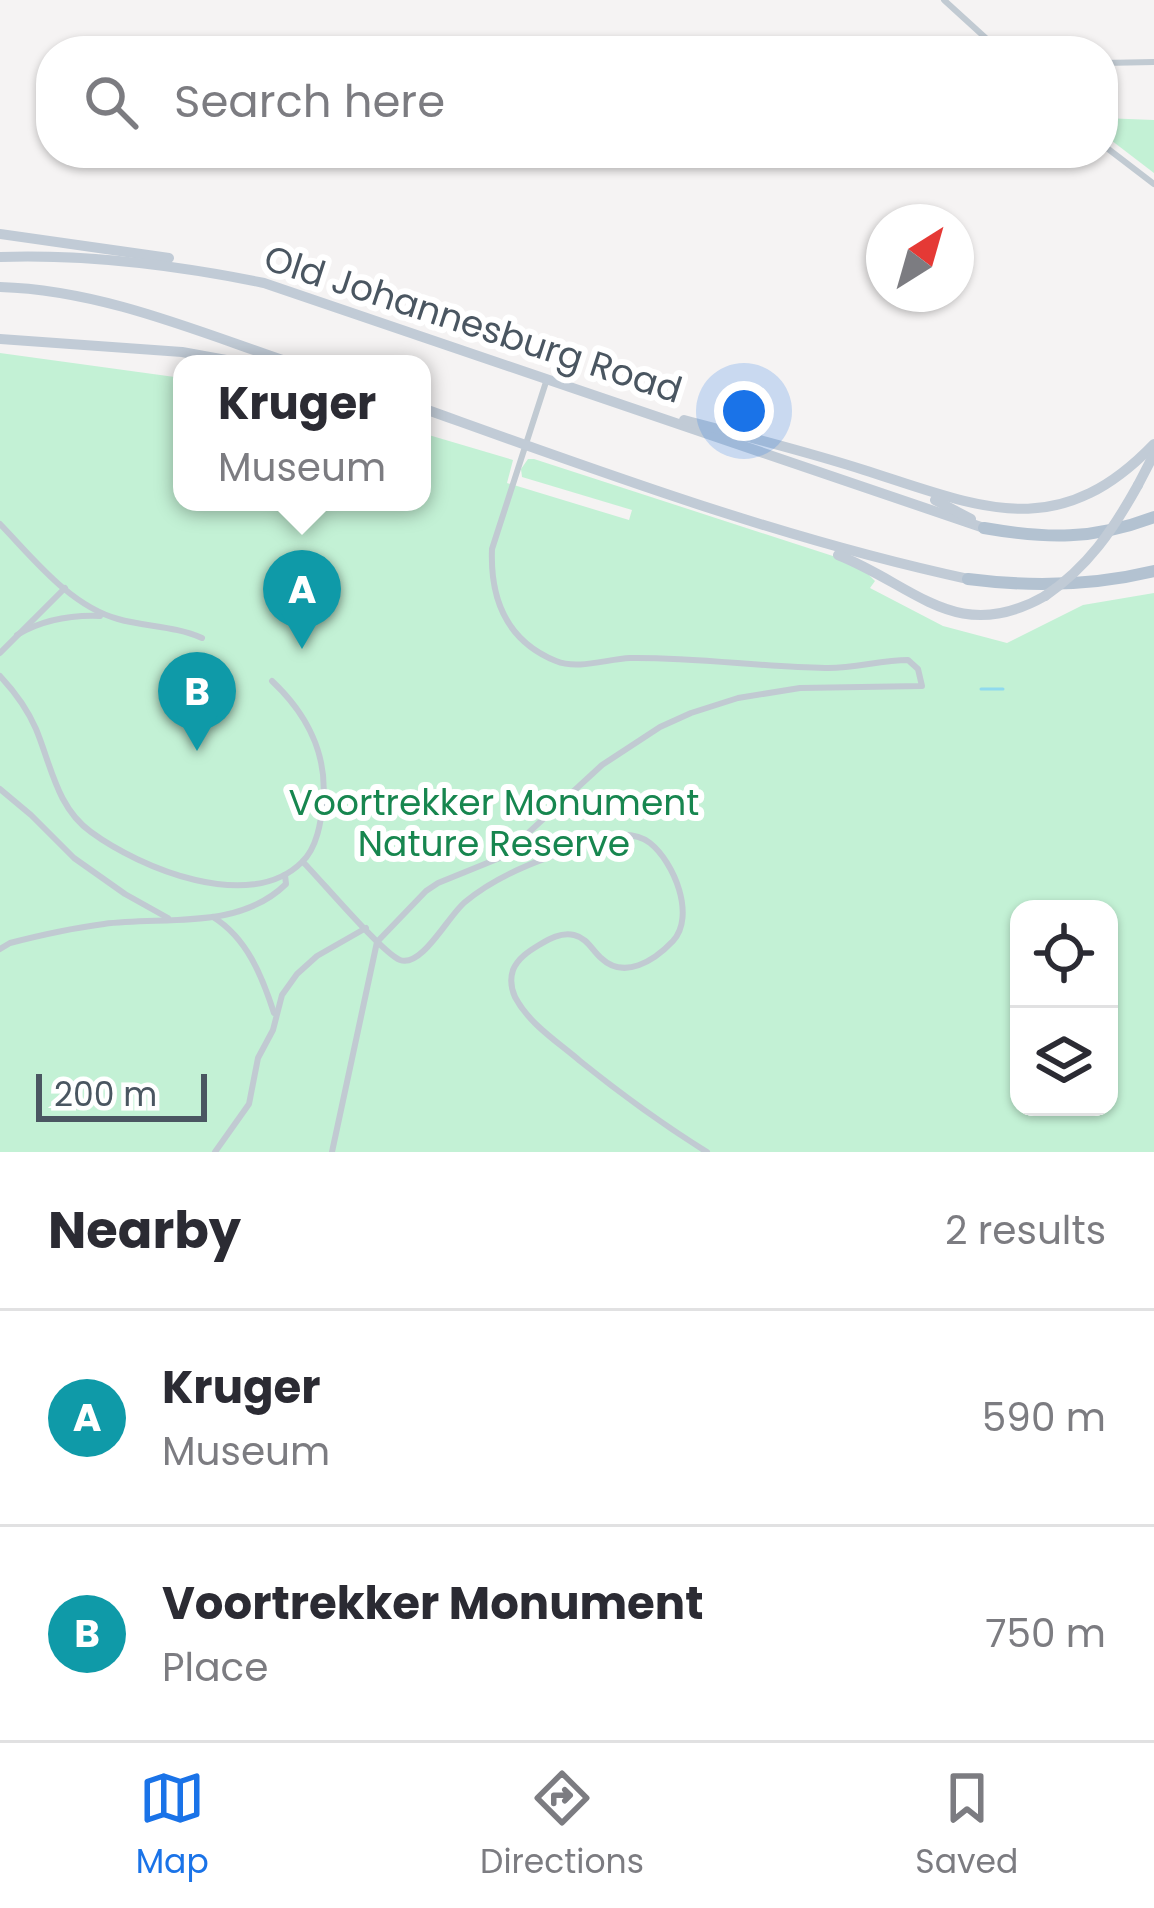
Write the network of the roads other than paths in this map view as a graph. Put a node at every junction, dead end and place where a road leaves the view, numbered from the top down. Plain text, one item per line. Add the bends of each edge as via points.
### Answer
1 (944, 0) edge
2 (986, 36) edge
3 (1154, 62) edge
4 (1118, 63) edge
5 (1118, 156) edge
6 (1154, 184) edge
7 (0, 233) edge
8 (0, 257) edge
9 (265, 283) junction
10 (0, 287) edge
11 (0, 339) edge
12 (191, 355) edge
13 (267, 355) edge
14 (547, 378) junction
15 (431, 412) edge
16 (640, 412) junction
17 (526, 443) junction
18 (1154, 444) edge
19 (802, 453) junction
20 (1154, 454) edge
21 (700, 504) junction
22 (1154, 518) edge
23 (0, 524) edge
24 (984, 528) junction
25 (1154, 571) edge
26 (968, 579) joint
27 (65, 588) junction
28 (112, 617) junction
29 (17, 635) junction
30 (202, 638) dead end
31 (0, 652) edge
32 (0, 676) edge
33 (272, 681) dead end
34 (0, 789) edge
35 (303, 862) junction
36 (285, 874) junction
37 (213, 917) junction
38 (171, 920) junction
39 (366, 928) junction
40 (377, 942) junction
41 (0, 949) edge
42 (275, 1016) junction
43 (215, 1152) edge
44 (332, 1152) edge
45 (707, 1152) edge

1 - 2 street
3 - 4 street
5 - 6 street
7 - 9 main road via 178,260
8 - 9 main road, Old Johannesburg Road via 122,260
9 - 14 main road, Old Johannesburg Road
10 - 13 main road via 99,301
11 - 12 main road
14 - 16 main road, Old Johannesburg Road
14 - 17 street
15 - 17 main road
16 - 19 main road
16 - 24 main road, Old Johannesburg Road
17 - 21 main road
17 - 40 street via 492,562 508,626 551,659 832,669 908,660 922,686 785,690 670,722 602,765 512,850 432,886
18 - 19 main road via 1083,498 1018,510 956,500
19 - 24 main road via 948,505
20 - 21 main road, bridge via 1094,555 1045,596 985,617 927,602 840,555
21 - 26 main road
22 - 24 main road via 1071,537
23 - 27 street
25 - 26 main road via 1051,585
27 - 28 street
27 - 29 street
28 - 29 street via 68,616
28 - 30 street
29 - 31 street
32 - 36 street via 28,712 62,799 95,836 155,866 220,885 254,886
33 - 35 street via 293,702 322,763 320,820
34 - 38 street via 74,858
35 - 36 street
35 - 39 street
36 - 37 street via 286,884 258,905
37 - 38 street
37 - 42 street via 248,952
38 - 41 street via 102,924
39 - 40 street
39 - 42 street via 310,962
40 - 44 street
40 - 45 street via 412,961 456,910 505,875 616,835 649,842 683,903 671,944 623,968 580,937 555,937 518,961 512,990 542,1030
42 - 43 street via 249,1104

